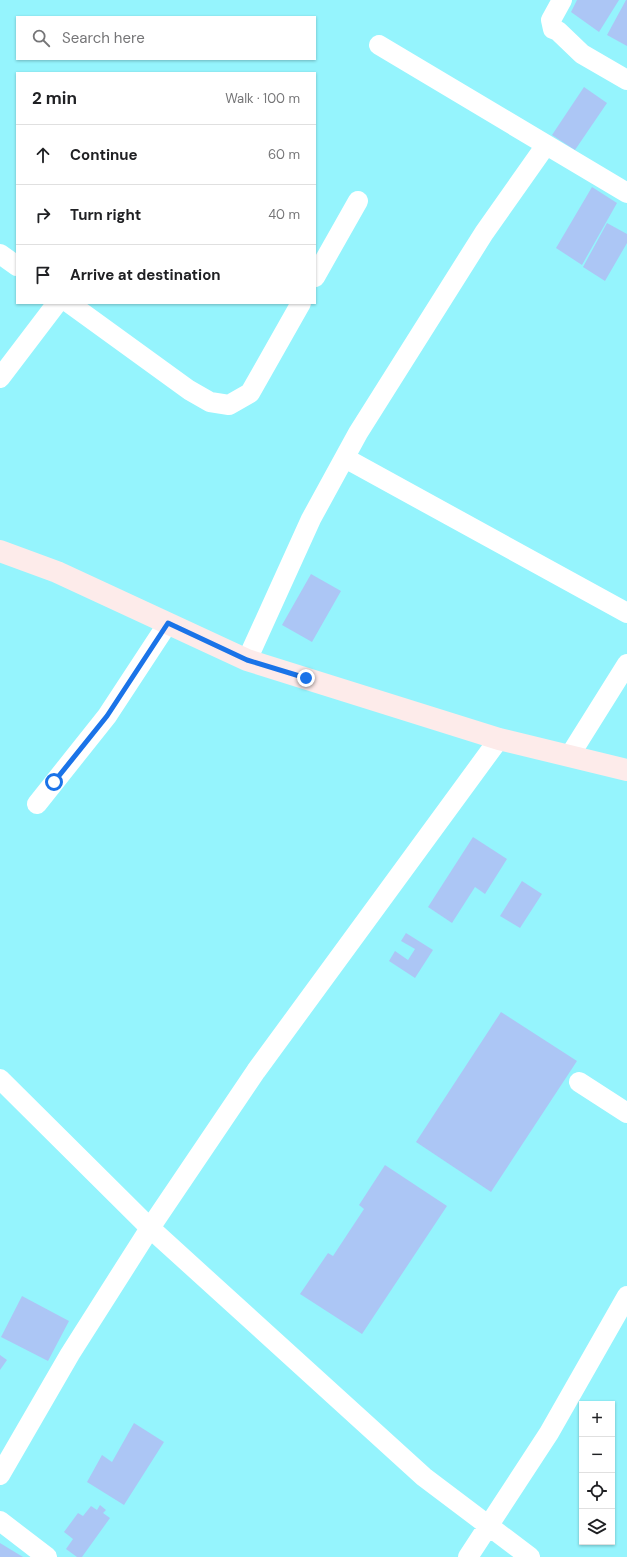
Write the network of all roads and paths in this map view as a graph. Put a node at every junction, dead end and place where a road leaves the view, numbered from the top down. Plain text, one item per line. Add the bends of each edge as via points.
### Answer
1 (562, 0) edge
2 (379, 45) dead end
3 (627, 80) edge
4 (546, 145) junction
5 (627, 193) edge
6 (358, 200) dead end
7 (0, 254) edge
8 (16, 265) edge
9 (316, 275) edge
10 (56, 304) edge
11 (70, 304) edge
12 (299, 304) edge
13 (0, 378) edge
14 (345, 458) junction
15 (0, 551) edge
16 (627, 613) edge
17 (168, 623) junction
18 (247, 660) junction
19 (627, 664) edge
20 (499, 739) junction
21 (570, 756) junction
22 (627, 770) edge
23 (37, 804) dead end
24 (0, 1079) edge
25 (579, 1082) dead end
26 (627, 1114) edge
27 (150, 1228) junction
28 (625, 1303) edge
29 (0, 1475) edge
30 (0, 1521) edge
31 (488, 1526) junction
32 (47, 1557) edge
33 (468, 1557) edge
34 (530, 1557) edge

1 - 3 street via 551,20 553,29 582,54
2 - 4 street
4 - 5 street
4 - 14 street via 484,233 358,433
6 - 9 street
7 - 8 street
10 - 13 street
11 - 12 street via 189,390 210,402 229,405 250,393
14 - 16 street
14 - 18 street via 311,520
15 - 17 street via 57,572
17 - 18 street
17 - 23 street via 107,716
18 - 20 street
19 - 21 street
20 - 21 street
20 - 27 street via 256,1071
21 - 22 street
24 - 27 street
25 - 26 street
27 - 29 street via 70,1354
27 - 31 street via 424,1477
28 - 31 street via 549,1433
30 - 32 street
31 - 33 street
31 - 34 street

